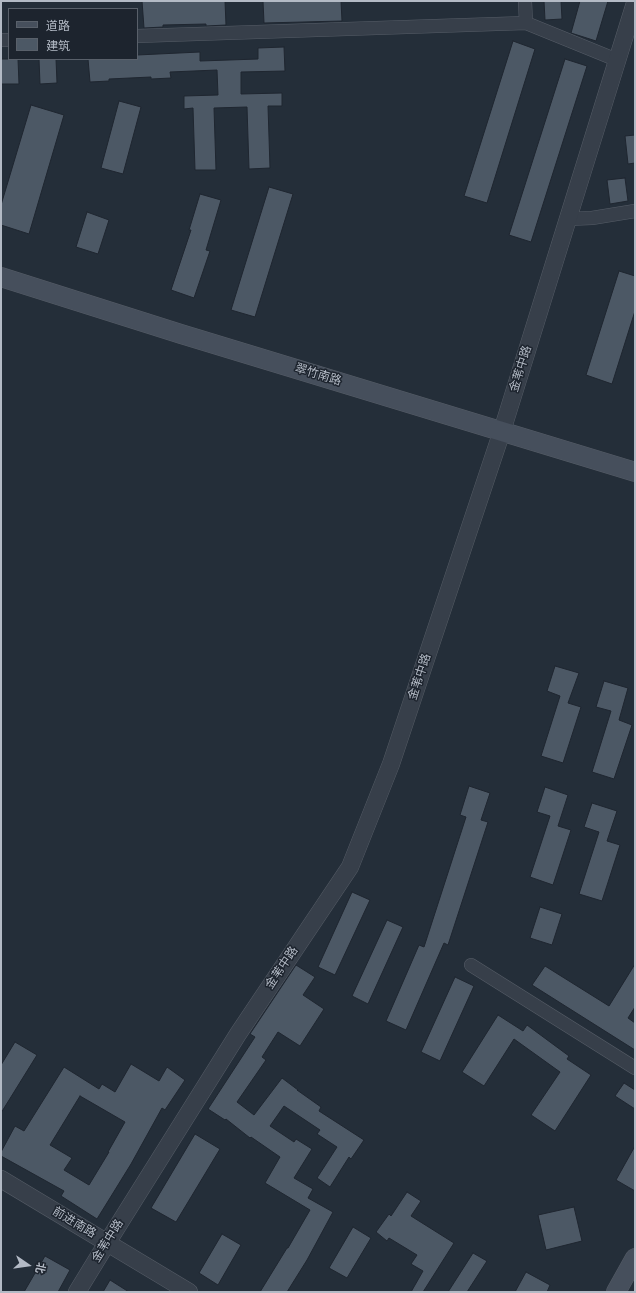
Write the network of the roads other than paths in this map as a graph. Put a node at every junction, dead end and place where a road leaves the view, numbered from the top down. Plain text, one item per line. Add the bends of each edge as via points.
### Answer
1 (525, 1) edge
2 (635, 2) edge
3 (526, 23) junction
4 (138, 36) edge
5 (617, 60) junction
6 (635, 211) edge
7 (567, 219) junction
8 (1, 265) edge
9 (1, 277) edge
10 (503, 425) junction
11 (635, 460) edge
12 (635, 472) edge
13 (471, 965) dead end
14 (635, 1068) edge
15 (1, 1179) edge
16 (107, 1243) junction
17 (635, 1258) edge
18 (635, 1282) edge
19 (77, 1292) edge
20 (189, 1292) edge
21 (616, 1292) edge
22 (629, 1292) edge

1 - 3 street
2 - 5 street, 金苇中路
3 - 4 street
3 - 5 street
5 - 7 street, 金苇中路
6 - 7 street
7 - 10 street, 金苇中路
8 - 10 main road, 翠竹南路
9 - 10 main road, 翠竹南路 via 196,338
10 - 11 main road, 翠竹南路
10 - 12 main road, 翠竹南路
10 - 16 street, 金苇中路 via 391,764 350,867 238,1034
13 - 14 street
15 - 16 street, 前进南路
16 - 19 street, 金苇中路
16 - 20 street, 前进南路
17 - 21 main road
18 - 22 main road

